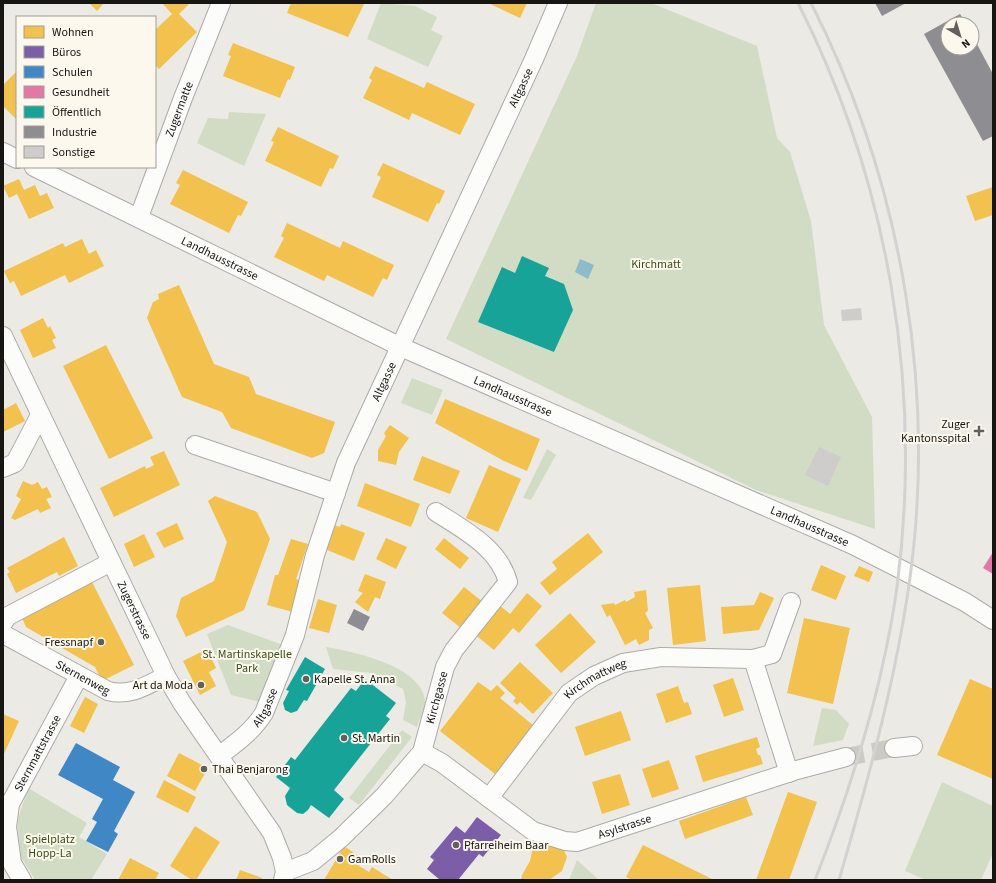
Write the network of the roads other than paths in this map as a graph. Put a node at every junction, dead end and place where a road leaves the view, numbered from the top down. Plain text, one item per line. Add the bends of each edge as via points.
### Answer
1 (221, 3) edge
2 (558, 3) edge
3 (3, 152) edge
4 (16, 158) edge
5 (36, 168) edge
6 (139, 217) junction
7 (3, 336) edge
8 (401, 347) junction
9 (40, 415) junction
10 (195, 445) dead end
11 (3, 468) edge
12 (336, 493) junction
13 (436, 512) dead end
14 (111, 562) junction
15 (791, 602) dead end
16 (993, 620) edge
17 (3, 623) edge
18 (3, 634) edge
19 (753, 659) junction
20 (79, 676) junction
21 (166, 676) junction
22 (913, 746) dead end
23 (894, 748) tunnel mouth
24 (422, 752) junction
25 (219, 756) junction
26 (846, 757) tunnel mouth
27 (789, 773) junction
28 (489, 798) junction
29 (284, 876) edge
30 (22, 880) edge

1 - 6 street, Zugermatte
2 - 8 street, Altgasse
3 - 4 street
5 - 6 street, Landhausstrasse
6 - 8 street, Landhausstrasse
7 - 9 street, Zugerstrasse
8 - 12 street, Altgasse via 350,456
8 - 16 street, Landhausstrasse via 853,545 965,602
9 - 11 street via 15,463
9 - 14 street, Zugerstrasse
10 - 12 street
12 - 25 street, Altgasse via 315,555 295,635 264,713 244,738
13 - 24 street, Kirchgasse via 474,536 498,560 506,571 508,582 454,650 445,667
14 - 17 street via 8,616
14 - 21 street, Zugerstrasse
15 - 19 street, Kirchmattweg via 772,654
18 - 20 street, Sternenweg
19 - 27 street
19 - 28 street, Kirchmattweg via 661,657 623,664 594,676 569,693
20 - 21 street, Sternenweg via 108,691 120,694 136,691
20 - 30 street, Sternmattstrasse via 10,804 7,827 12,863
21 - 25 street, Zugerstrasse
22 - 23 street
24 - 28 street, Asylstrasse via 442,763
24 - 29 street, Kirchgasse via 384,796 341,838 312,861
25 - 29 street, Zugerstrasse via 272,833 279,847
26 - 27 street, Asylstrasse
27 - 28 street, Asylstrasse via 577,842 533,831

